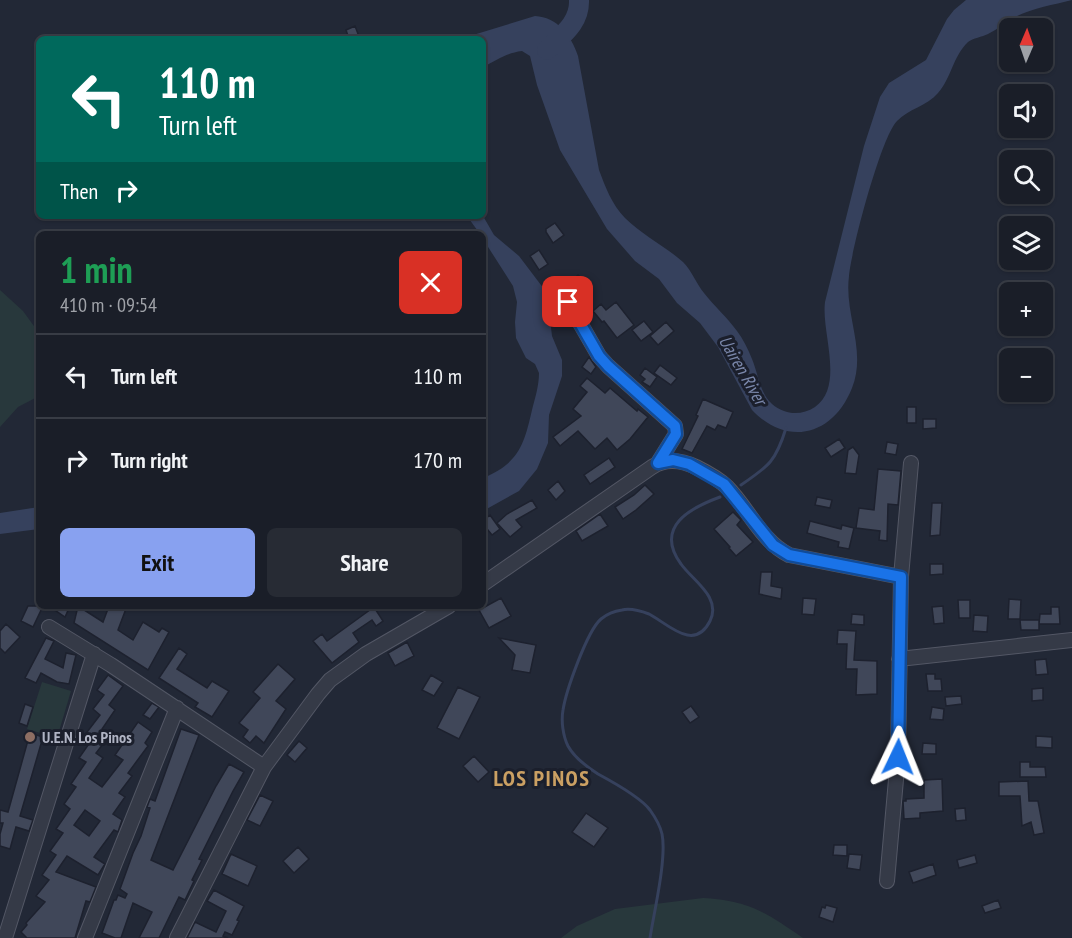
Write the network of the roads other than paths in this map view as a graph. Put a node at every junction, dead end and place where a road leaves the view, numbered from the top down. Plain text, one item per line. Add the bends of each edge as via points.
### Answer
1 (568, 302) dead end
2 (658, 463) junction
3 (911, 463) dead end
4 (901, 577) junction
5 (486, 582) edge
6 (444, 609) edge
7 (49, 627) dead end
8 (1072, 640) edge
9 (94, 654) junction
10 (899, 659) junction
11 (177, 708) junction
12 (264, 767) junction
13 (887, 881) dead end
14 (5, 938) edge
15 (85, 938) edge
16 (177, 938) edge

1 - 2 street via 599,356 675,426 676,434
2 - 4 street via 673,460 689,464 724,484 773,545 789,555
2 - 5 street
3 - 4 street
4 - 10 street
6 - 12 street via 366,654 330,680
7 - 9 street
8 - 10 street
9 - 11 street
9 - 14 street
10 - 13 street via 898,757
11 - 12 street
11 - 15 street
12 - 16 street

